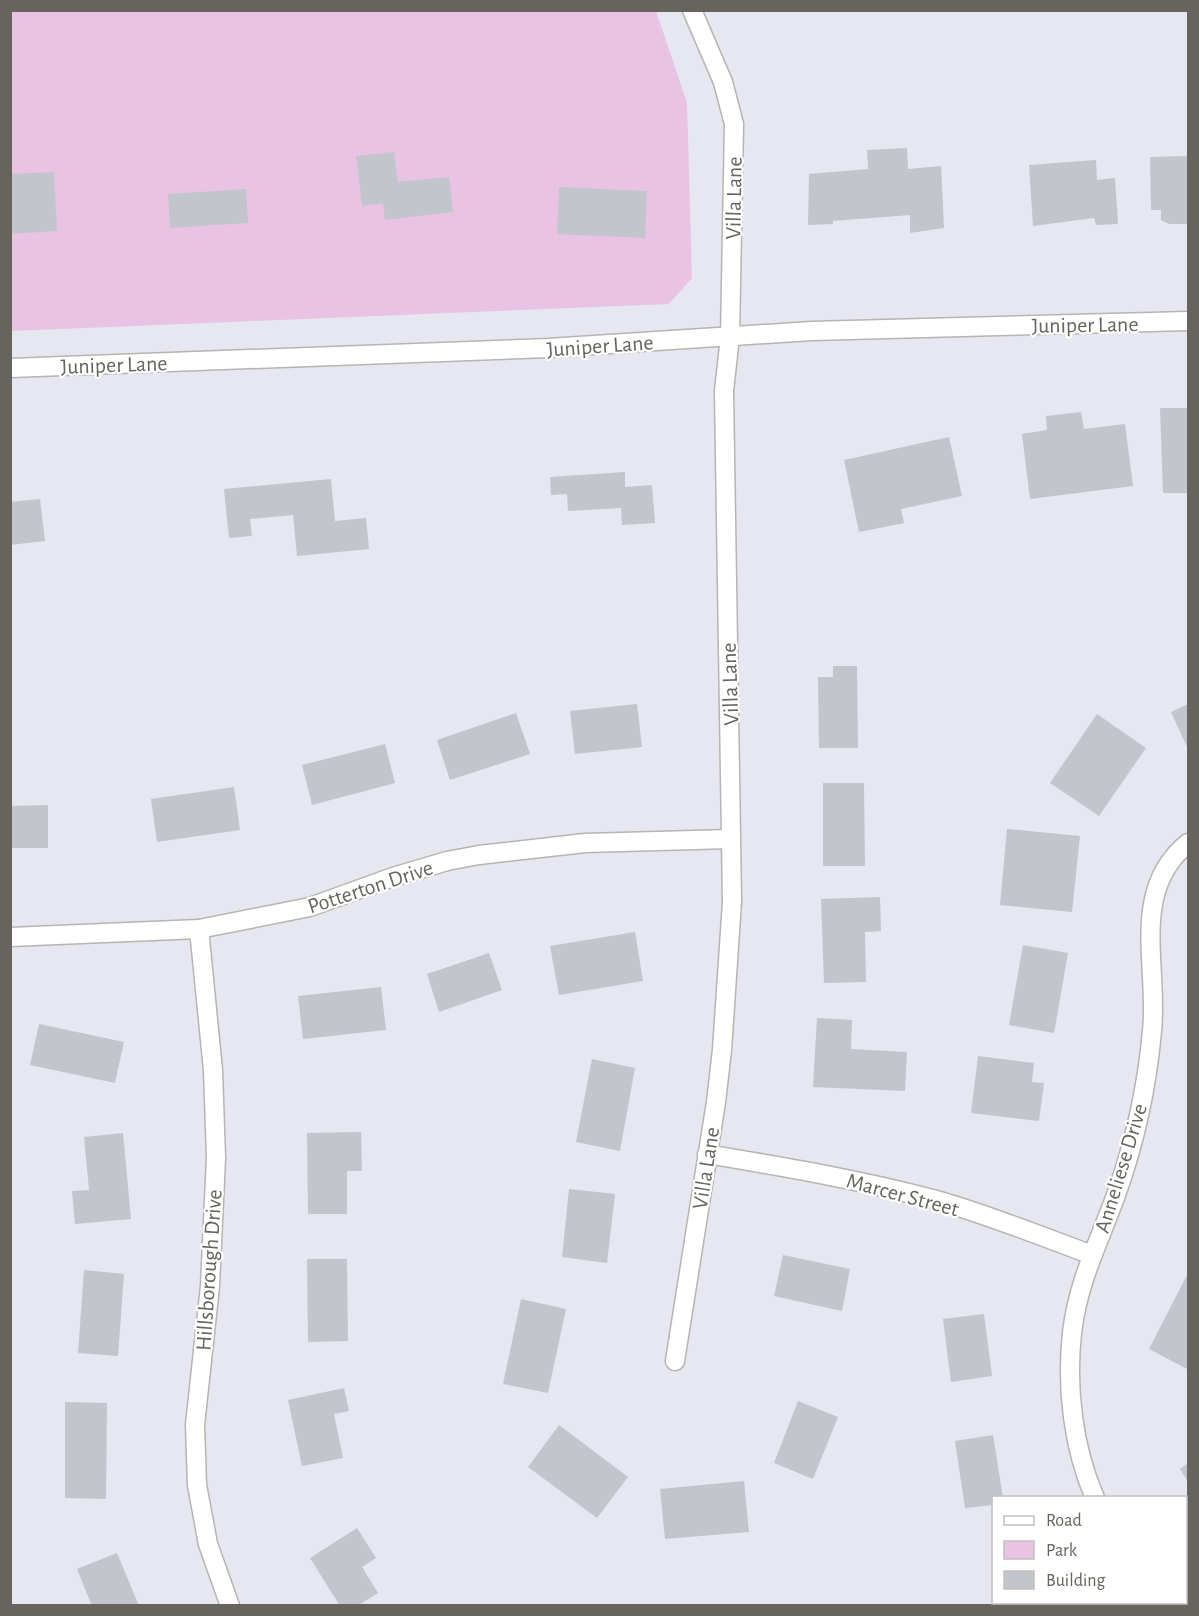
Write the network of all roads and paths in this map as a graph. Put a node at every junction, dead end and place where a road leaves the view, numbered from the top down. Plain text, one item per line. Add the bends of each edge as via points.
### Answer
1 (692, 10) edge
2 (1188, 321) edge
3 (729, 337) junction
4 (10, 368) edge
5 (730, 839) junction
6 (1188, 843) edge
7 (199, 929) junction
8 (10, 937) edge
9 (707, 1154) junction
10 (1092, 1255) junction
11 (675, 1361) dead end
12 (1095, 1496) edge
13 (230, 1605) edge

1 - 3 street, Villa Lane via 723,82 734,124
2 - 3 street, Juniper Lane via 812,331
3 - 4 street, Juniper Lane via 548,348
3 - 5 street, Villa Lane via 724,391
5 - 7 street, Potterton Drive via 585,843 479,855 393,877 310,907
5 - 9 street, Villa Lane via 732,902 724,1027
6 - 10 street, Anneliese Drive via 1163,874 1154,893 1150,918 1153,1029 1145,1087 1132,1144
7 - 8 street, Potterton Drive
7 - 13 street, Hillsborough Drive via 213,1070 216,1158 210,1286 195,1425 197,1485 208,1544
9 - 10 street, Marcer Street via 829,1175 938,1201
9 - 11 street, Villa Lane
10 - 12 street, Anneliese Drive via 1079,1290 1070,1386 1076,1434

